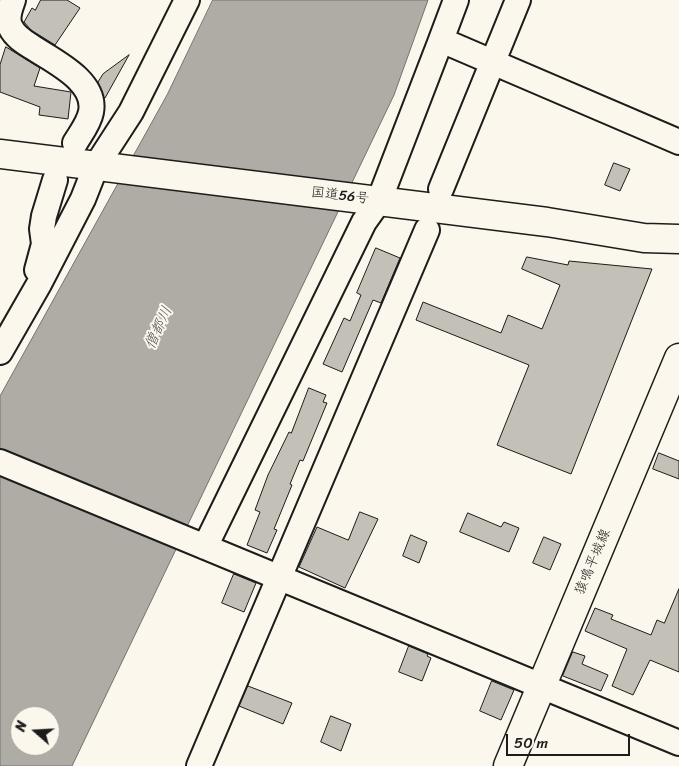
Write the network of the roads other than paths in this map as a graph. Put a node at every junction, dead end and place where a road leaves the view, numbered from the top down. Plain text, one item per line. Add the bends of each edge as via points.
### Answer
1 (13, 0) edge
2 (187, 0) edge
3 (456, 0) edge
4 (518, 0) edge
5 (441, 40) junction
6 (492, 61) junction
7 (679, 142) edge
8 (75, 143) dead end
9 (0, 154) edge
10 (99, 166) junction
11 (55, 180) dead end
12 (441, 189) dead end
13 (366, 199) junction
14 (427, 230) dead end
15 (679, 239) edge
16 (39, 284) junction
17 (0, 352) edge
18 (679, 358) edge
19 (0, 462) edge
20 (200, 544) junction
21 (279, 578) junction
22 (542, 686) junction
23 (679, 743) edge
24 (199, 766) edge
25 (508, 766) edge

1 - 8 street via 8,17 18,38 78,76 87,90 92,110
2 - 10 street via 131,112
3 - 5 street
4 - 6 street
5 - 6 street
5 - 13 street
6 - 7 street
6 - 12 street
9 - 10 main road, 国道56号
10 - 13 main road, 国道56号
10 - 16 street
11 - 16 street via 42,228 44,244 36,276
13 - 15 main road, 国道56号 via 644,238
13 - 20 street via 364,222
14 - 21 street
16 - 17 street
18 - 22 main road, 猿鳴平城線
19 - 20 street
20 - 21 street
21 - 22 street
21 - 24 street
22 - 23 street
22 - 25 main road, 猿鳴平城線

